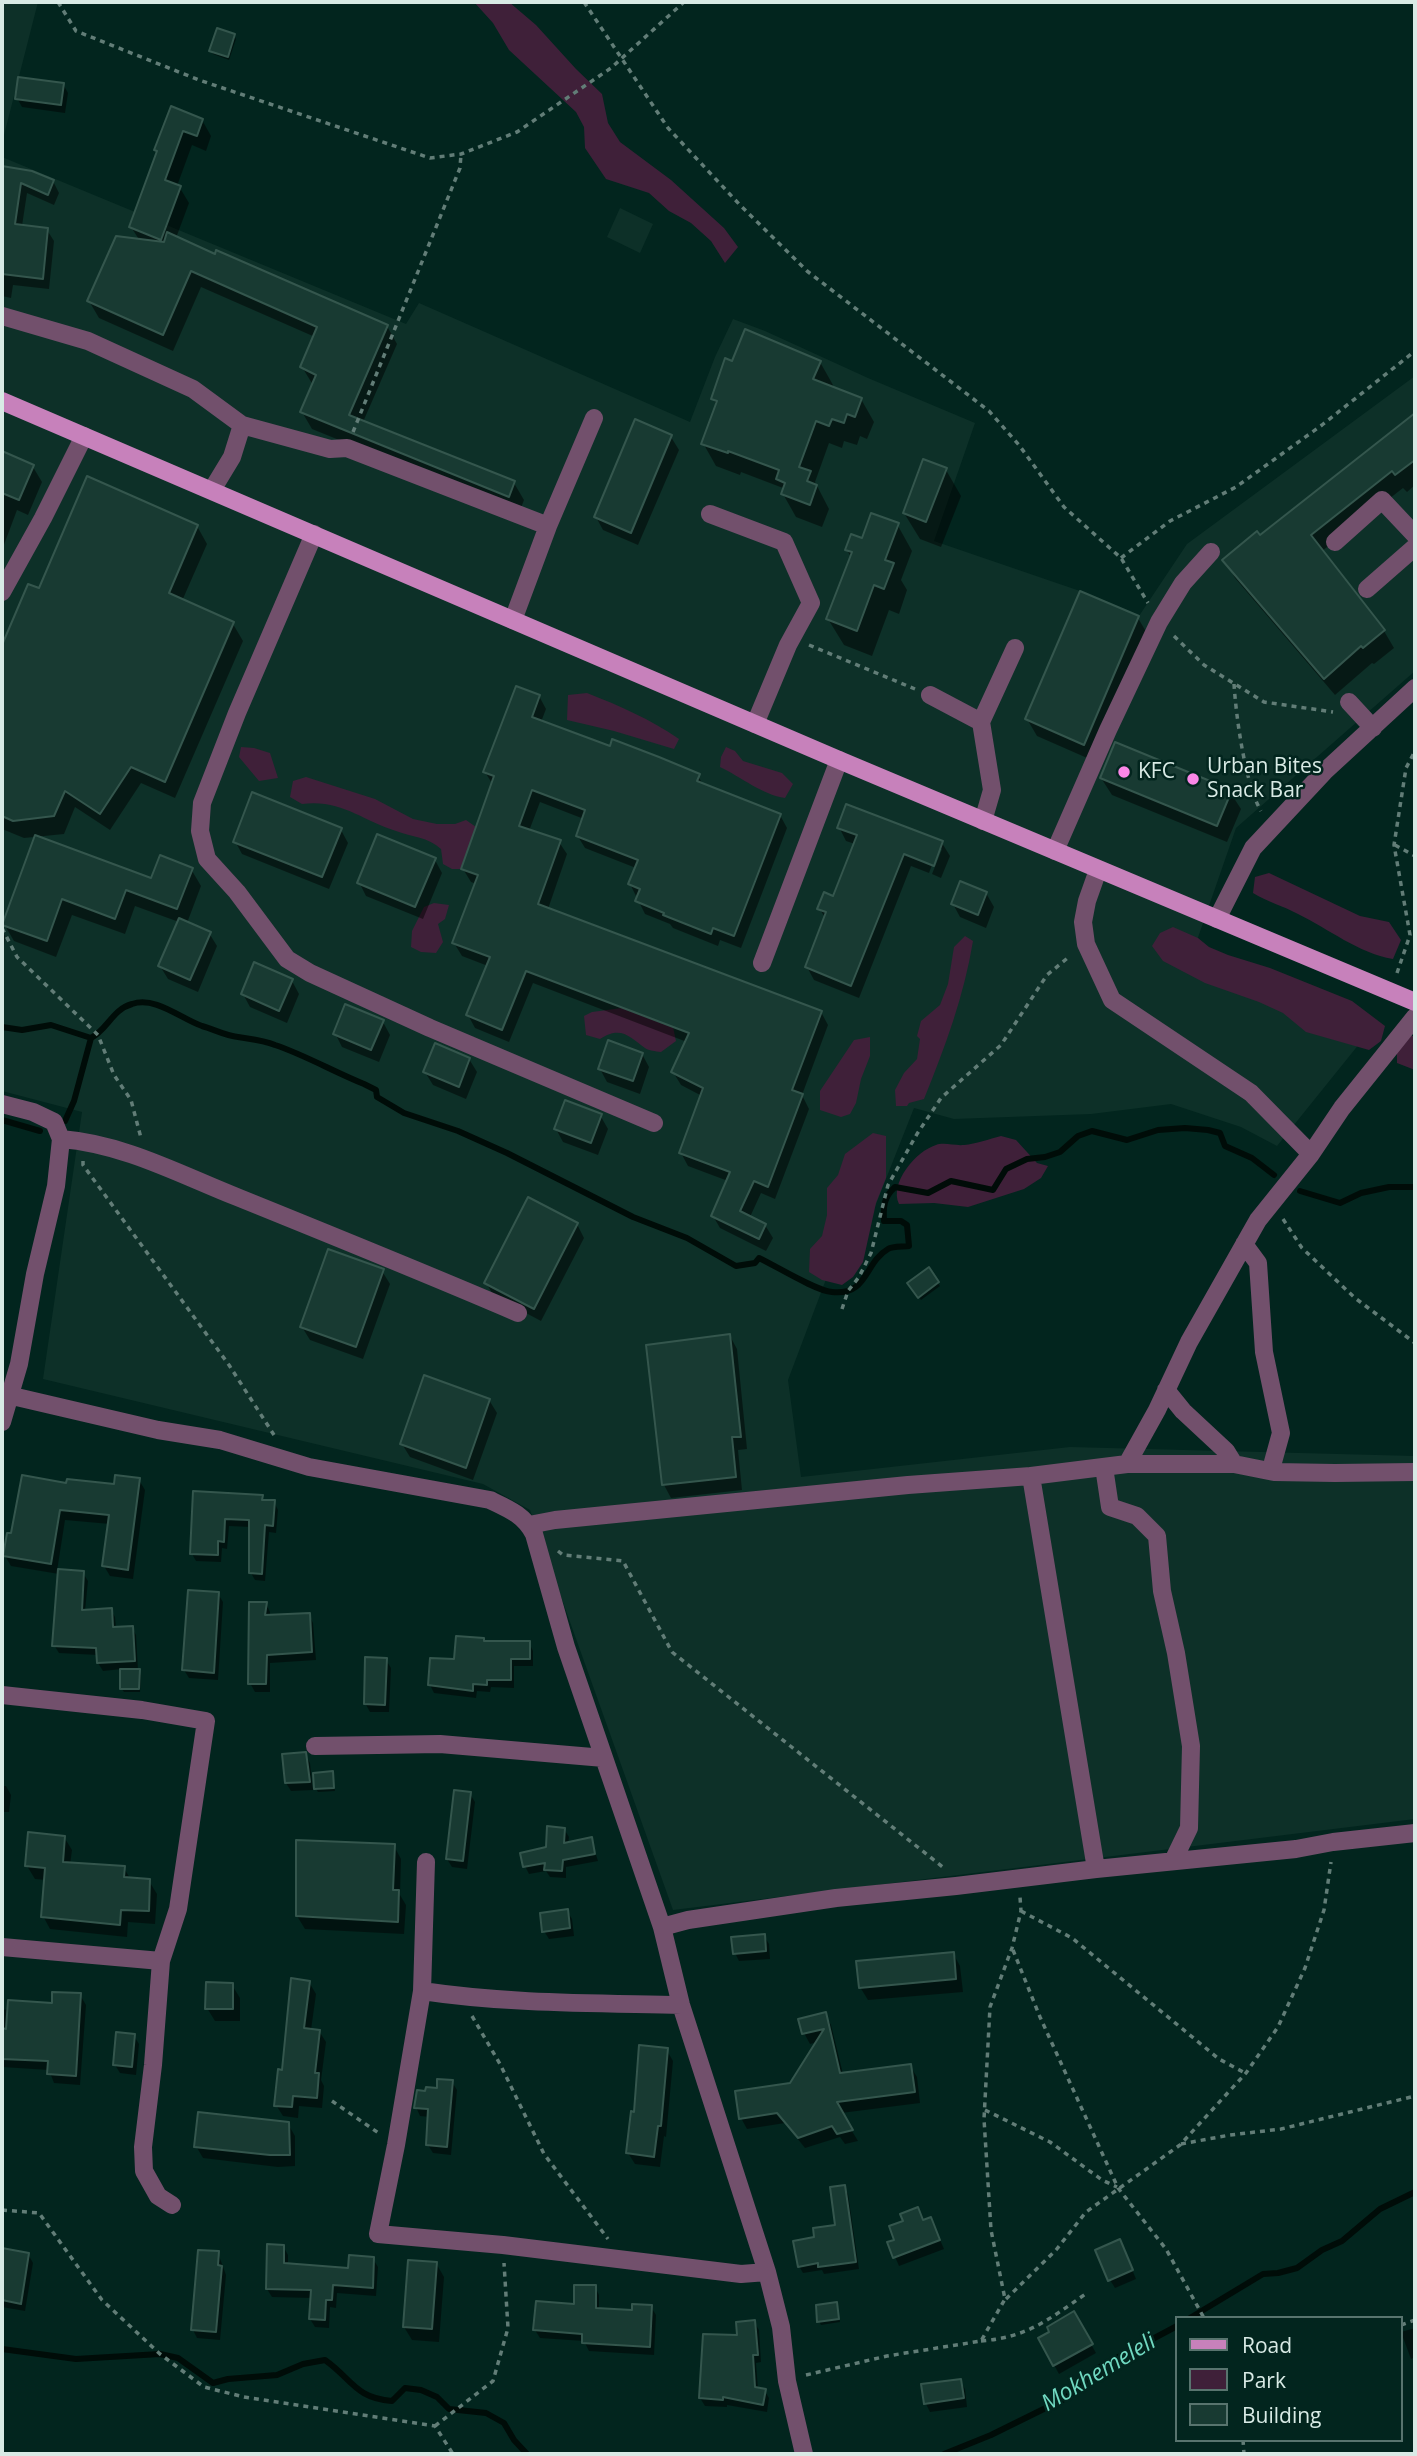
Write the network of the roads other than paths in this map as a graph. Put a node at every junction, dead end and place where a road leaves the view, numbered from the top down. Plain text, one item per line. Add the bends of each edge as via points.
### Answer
1 (2, 316) edge
2 (2, 401) edge
3 (594, 418) dead end
4 (242, 425) junction
5 (84, 436) junction
6 (212, 490) junction
7 (710, 514) dead end
8 (548, 526) junction
9 (314, 534) junction
10 (1415, 535) edge
11 (1335, 542) dead end
12 (1415, 547) edge
13 (1211, 552) dead end
14 (1367, 589) dead end
15 (2, 592) edge
16 (513, 620) junction
17 (1015, 648) dead end
18 (1415, 688) edge
19 (930, 695) road end
20 (1349, 702) road end
21 (981, 722) junction
22 (755, 724) junction
23 (1373, 728) junction
24 (839, 760) junction
25 (983, 821) junction
26 (1055, 851) junction
27 (1098, 870) junction
28 (1217, 919) junction
29 (762, 963) dead end
30 (1415, 1002) edge
31 (1415, 1017) edge
32 (2, 1104) edge
33 (654, 1123) dead end
34 (61, 1139) junction
35 (1311, 1154) junction
36 (1244, 1244) junction
37 (518, 1313) dead end
38 (1166, 1390) junction
39 (8, 1395) junction
40 (2, 1422) edge
41 (1127, 1464) junction
42 (1234, 1464) junction
43 (1104, 1467) junction
44 (1274, 1472) junction
45 (1415, 1472) edge
46 (1031, 1476) junction
47 (532, 1529) junction
48 (2, 1696) edge
49 (315, 1746) dead end
50 (604, 1758) junction
51 (1415, 1833) edge
52 (1173, 1861) junction
53 (426, 1862) dead end
54 (1096, 1869) junction
55 (662, 1927) junction
56 (2, 1947) edge
57 (161, 1961) junction
58 (422, 1991) junction
59 (681, 2005) junction
60 (172, 2205) dead end
61 (767, 2272) junction
62 (804, 2454) edge

1 - 4 street via 88,341 193,389
2 - 5 main road
3 - 8 street
4 - 6 street via 232,457
4 - 8 street via 330,449 347,448
5 - 6 main road
5 - 15 street
6 - 9 main road
7 - 22 street via 784,542 811,603
8 - 16 street
9 - 16 main road
9 - 33 street via 201,803 200,831 207,859 287,959 310,973
10 - 11 street via 1381,500
12 - 14 street
13 - 26 street via 1183,583 1159,622
16 - 22 main road
17 - 21 street
18 - 23 street
19 - 21 street
20 - 23 street
21 - 25 street via 992,790
22 - 24 main road
23 - 28 street via 1324,772 1253,848
24 - 25 main road
24 - 29 street
25 - 26 main road
26 - 27 main road
27 - 28 main road
27 - 35 street via 1083,922 1086,944 1112,1000 1251,1093
28 - 30 main road
31 - 35 street
32 - 34 street via 54,1122
34 - 37 street via 86,1141 143,1158
34 - 39 street via 56,1186 19,1364
35 - 36 street
36 - 38 street
36 - 44 street via 1258,1263 1264,1352 1281,1433
38 - 41 street
38 - 42 street
39 - 40 street
39 - 47 street via 220,1440 309,1467 490,1500 517,1512
41 - 42 street
41 - 43 street
42 - 44 street
43 - 46 street
43 - 52 street via 1110,1507 1137,1516 1157,1536 1162,1591 1191,1746 1189,1828
44 - 45 street
46 - 47 street via 555,1520
46 - 54 street
47 - 50 street
48 - 57 street via 206,1721 178,1909
49 - 50 street via 440,1744
50 - 55 street
51 - 52 street
52 - 54 street
53 - 58 street
54 - 55 street via 835,1898
55 - 59 street
56 - 57 street
57 - 60 street via 144,2171 158,2196
58 - 59 street via 460,1997
58 - 61 street via 377,2234 741,2274
59 - 61 street
61 - 62 street

